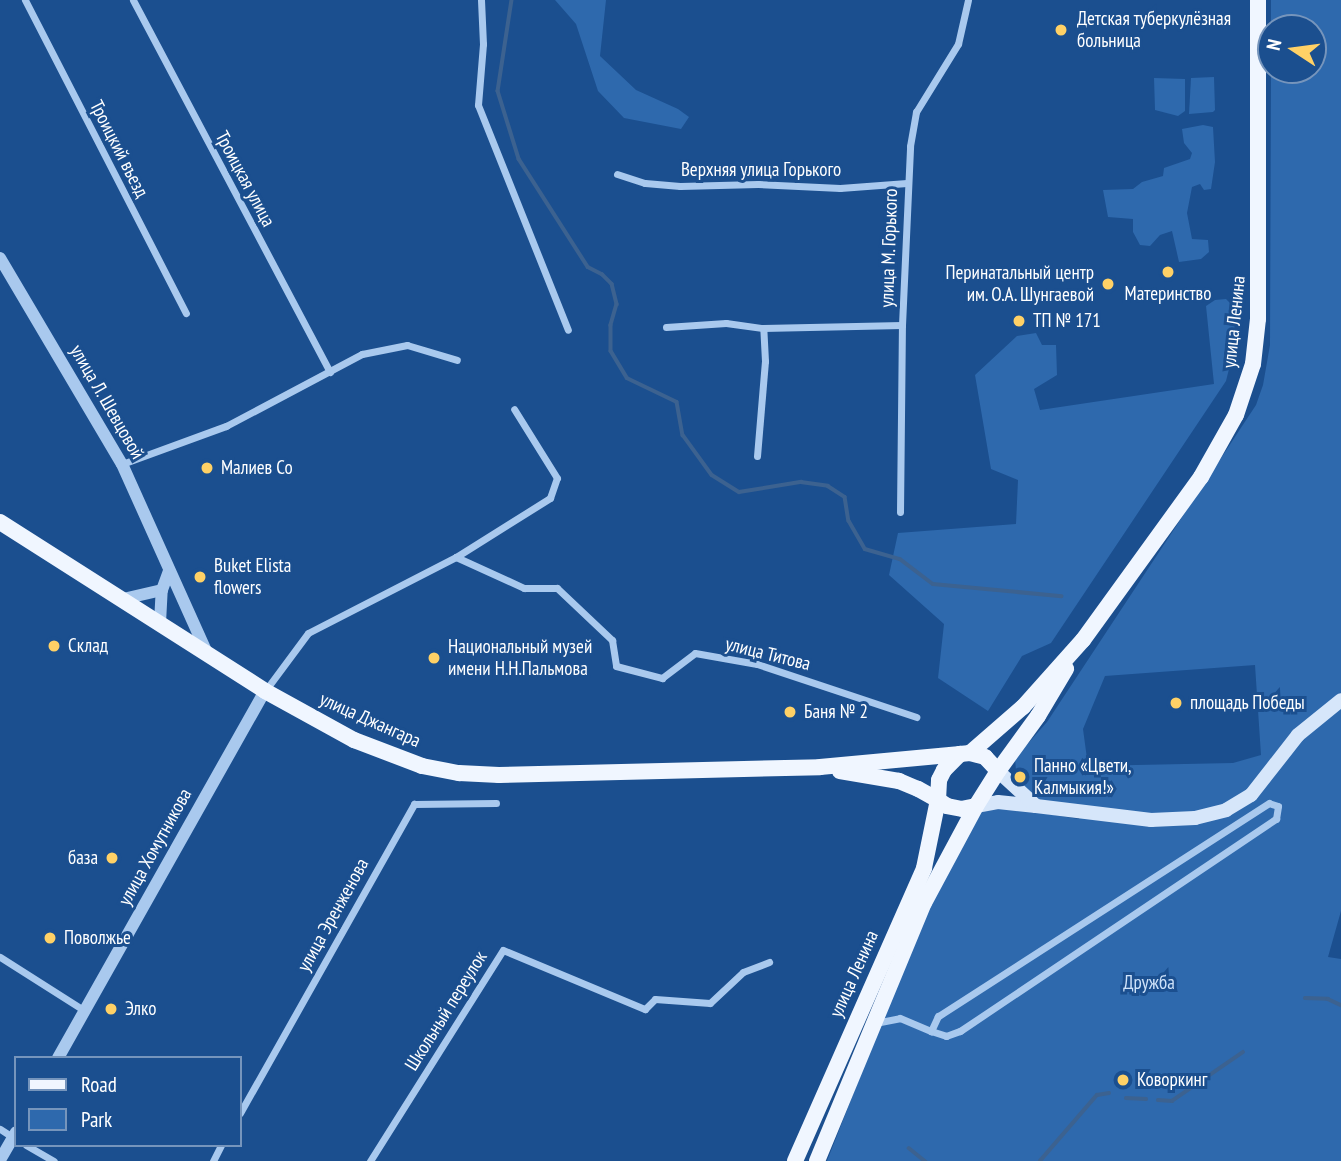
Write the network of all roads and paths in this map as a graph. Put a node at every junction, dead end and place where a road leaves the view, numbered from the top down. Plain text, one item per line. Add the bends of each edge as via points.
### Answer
1 (25, 0) edge
2 (133, 0) edge
3 (481, 0) edge
4 (968, 0) edge
5 (1258, 0) edge
6 (617, 174) dead end
7 (906, 183) junction
8 (0, 258) edge
9 (186, 313) dead end
10 (902, 325) junction
11 (666, 327) dead end
12 (763, 328) junction
13 (568, 330) dead end
14 (457, 360) dead end
15 (330, 372) junction
16 (514, 409) dead end
17 (757, 456) dead end
18 (122, 464) junction
19 (900, 512) dead end
20 (0, 522) edge
21 (456, 557) junction
22 (169, 571) junction
23 (162, 590) junction
24 (123, 599) junction
25 (160, 622) junction
26 (1083, 640) junction
27 (207, 653) junction
28 (265, 691) junction
29 (1341, 700) edge
30 (916, 717) dead end
31 (965, 753) junction
32 (820, 767) junction
33 (998, 771) junction
34 (938, 800) junction
35 (496, 803) dead end
36 (976, 806) junction
37 (1036, 806) junction
38 (0, 957) edge
39 (769, 962) dead end
40 (85, 1011) junction
41 (874, 1023) junction
42 (931, 1031) junction
43 (59, 1056) edge
44 (242, 1109) edge
45 (14, 1138) edge
46 (30, 1147) edge
47 (0, 1160) edge
48 (54, 1161) edge
49 (370, 1161) edge
50 (795, 1161) edge
51 (817, 1161) edge

1 - 9 street, Троицкий въезд
2 - 15 street, Троицкая улица
3 - 13 street via 478,105
4 - 7 street, улица М. Горького via 958,44 916,112
5 - 26 main road, улица Ленина via 1261,274 1253,364 1236,415 1202,477
6 - 7 street, Верхняя улица Горького via 645,183 680,186 840,188
7 - 10 street, улица М. Горького
8 - 18 street, улица Л. Шевцовой
10 - 12 street
10 - 19 street, улица М. Горького
11 - 12 street via 726,323
12 - 17 street via 765,361
14 - 15 street via 407,345 362,354
15 - 18 street via 226,426
16 - 21 street via 556,478 550,498
18 - 22 street, улица Л. Шевцовой
20 - 24 main road, улица Джангара
21 - 28 street via 308,634
21 - 30 street, улица Титова via 524,588 557,588 612,640 616,666 662,678 695,653 757,664
22 - 23 street
22 - 27 street, улица Л. Шевцовой
23 - 24 street
23 - 25 street
24 - 25 main road, улица Джангара
25 - 27 main road, улица Джангара
26 - 31 main road, улица Ленина via 1023,707
26 - 33 main road, улица Ленина via 1038,716
27 - 28 main road, улица Джангара
28 - 32 main road, улица Джангара via 388,755 459,773
28 - 40 street, улица Хомутникова
29 - 37 main road via 1298,735 1251,795 1226,810 1195,818 1151,820
31 - 32 main road, улица Джангара
31 - 33 main road via 985,757
31 - 34 main road via 950,761 939,779
32 - 34 main road, улица Джангара via 899,781
33 - 36 main road
33 - 37 main road
34 - 36 main road via 955,809
34 - 50 main road, улица Ленина via 923,868
35 - 44 street, улица Эренженова via 414,804
36 - 37 main road via 998,802
36 - 41 main road, улица Ленина via 924,903
38 - 40 street
39 - 49 street, Школьный переулок via 743,972 710,1003 655,999 645,1009 503,950
40 - 43 street, улица Хомутникова
41 - 42 street via 900,1018
41 - 51 main road, улица Ленина
42 - 42 street via 946,1036 960,1031 1276,819 1278,806 1269,803 938,1016
45 - 47 street
46 - 48 street

